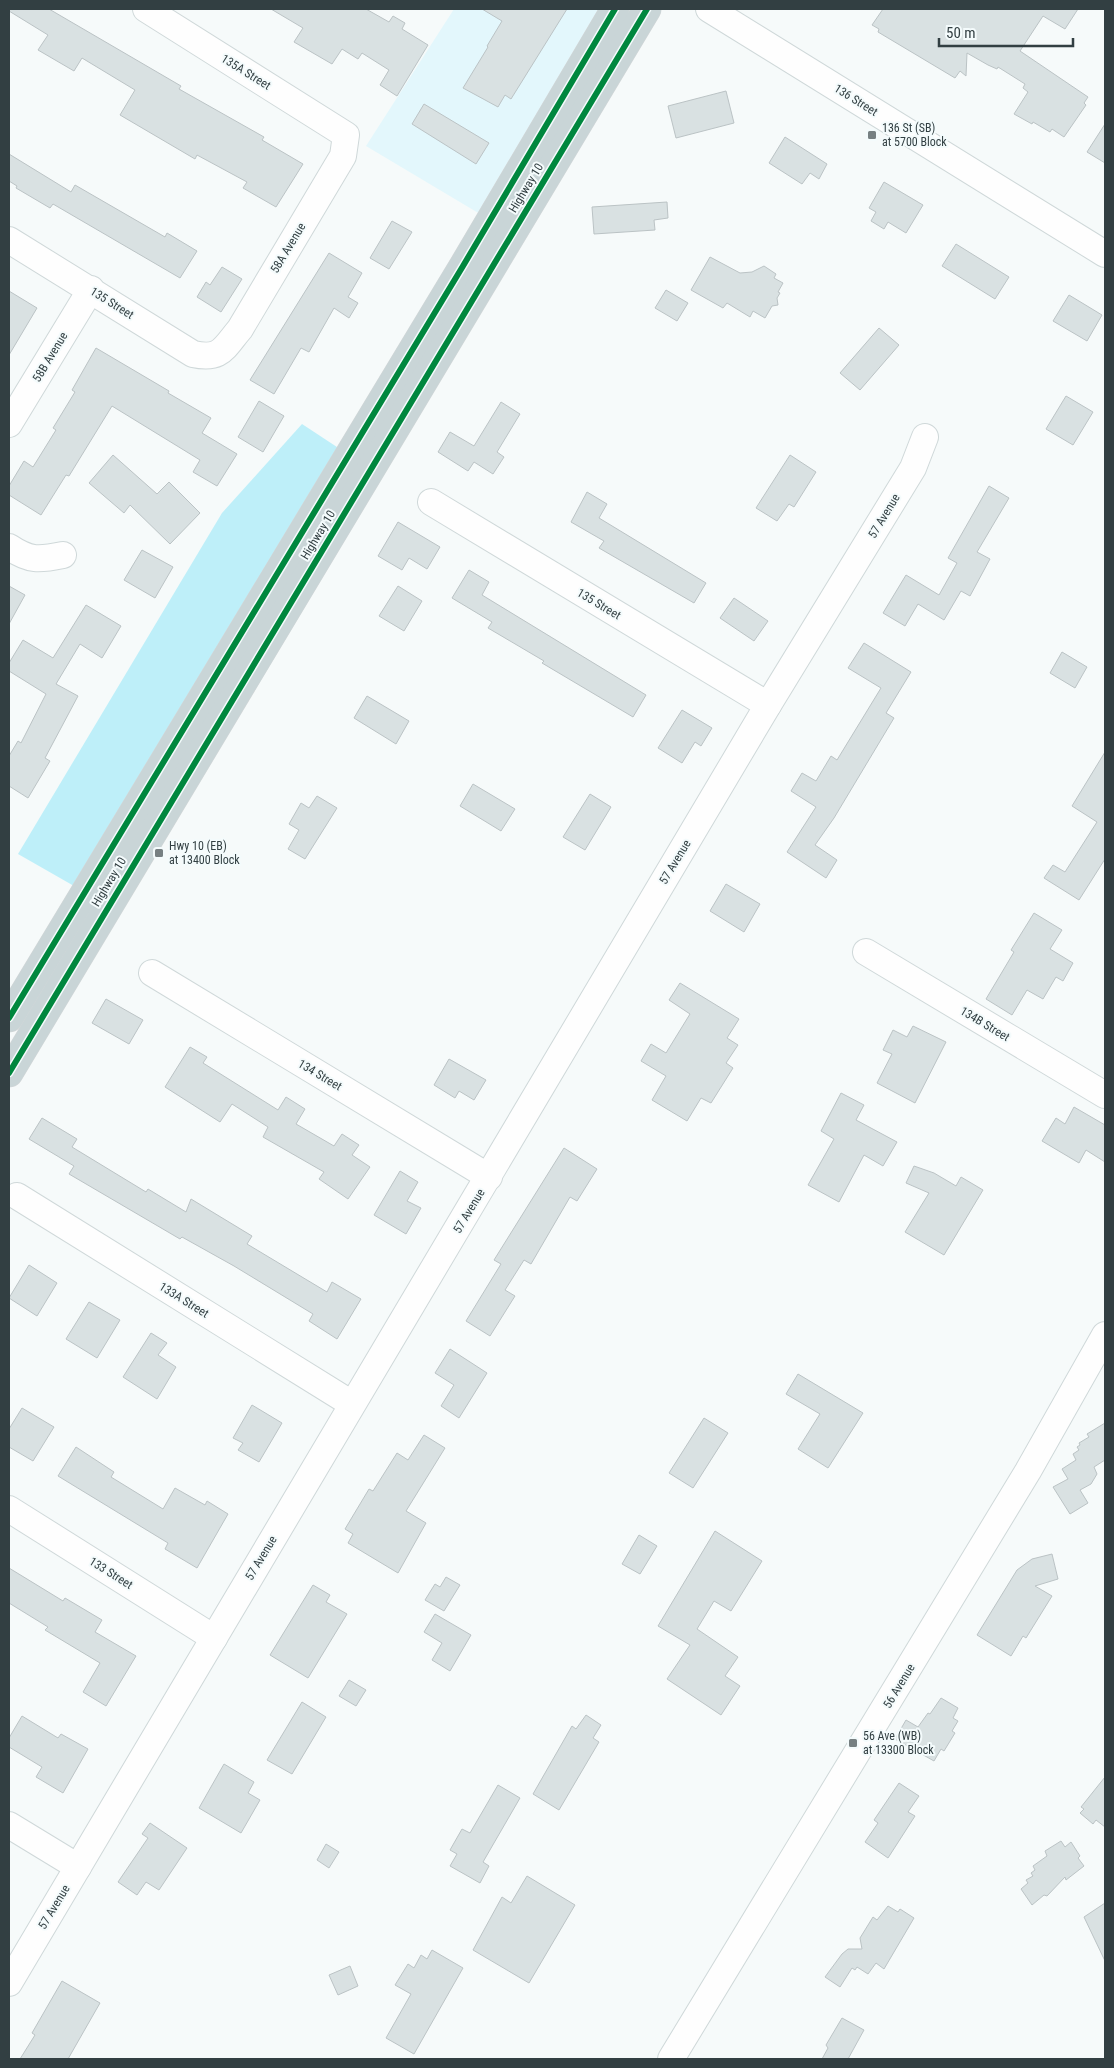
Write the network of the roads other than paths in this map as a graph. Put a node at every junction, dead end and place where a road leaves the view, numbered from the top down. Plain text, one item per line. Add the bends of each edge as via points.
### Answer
1 (146, 9) edge
2 (615, 9) edge
3 (647, 9) edge
4 (663, 9) edge
5 (709, 9) edge
6 (346, 136) joint
7 (520, 220) junction
8 (9, 240) edge
9 (1105, 254) edge
10 (91, 289) junction
11 (218, 354) joint
12 (9, 424) edge
13 (925, 437) dead end
14 (431, 502) dead end
15 (9, 547) edge
16 (63, 555) dead end
17 (768, 705) junction
18 (866, 952) dead end
19 (152, 973) dead end
20 (9, 1018) edge
21 (9, 1073) edge
22 (1105, 1096) edge
23 (489, 1177) junction
24 (17, 1196) dead end
25 (1105, 1335) edge
26 (352, 1404) junction
27 (9, 1509) edge
28 (214, 1638) junction
29 (9, 1825) edge
30 (78, 1867) junction
31 (9, 1983) edge
32 (671, 2059) edge

1 - 6 street, 135A Street
2 - 20 highway, Highway 10
3 - 7 highway, Highway 10
4 - 7 highway via 545,201
5 - 9 street, 136 Street
6 - 11 street, 58A Avenue via 343,156 240,329
7 - 21 highway, Highway 10
8 - 10 street, 135 Street
10 - 11 street, 135 Street via 193,354 206,357
10 - 12 street, 58B Avenue
13 - 17 street, 57 Avenue via 914,468
14 - 17 street, 135 Street
15 - 16 street via 34,559
17 - 23 street, 57 Avenue
18 - 22 street, 134B Street
19 - 23 street, 134 Street
23 - 26 street, 57 Avenue
24 - 26 street, 133A Street
25 - 32 street, 56 Avenue via 1018,1488
26 - 28 street, 57 Avenue
27 - 28 street, 133 Street
28 - 30 street, 57 Avenue
29 - 30 street
30 - 31 street, 57 Avenue

